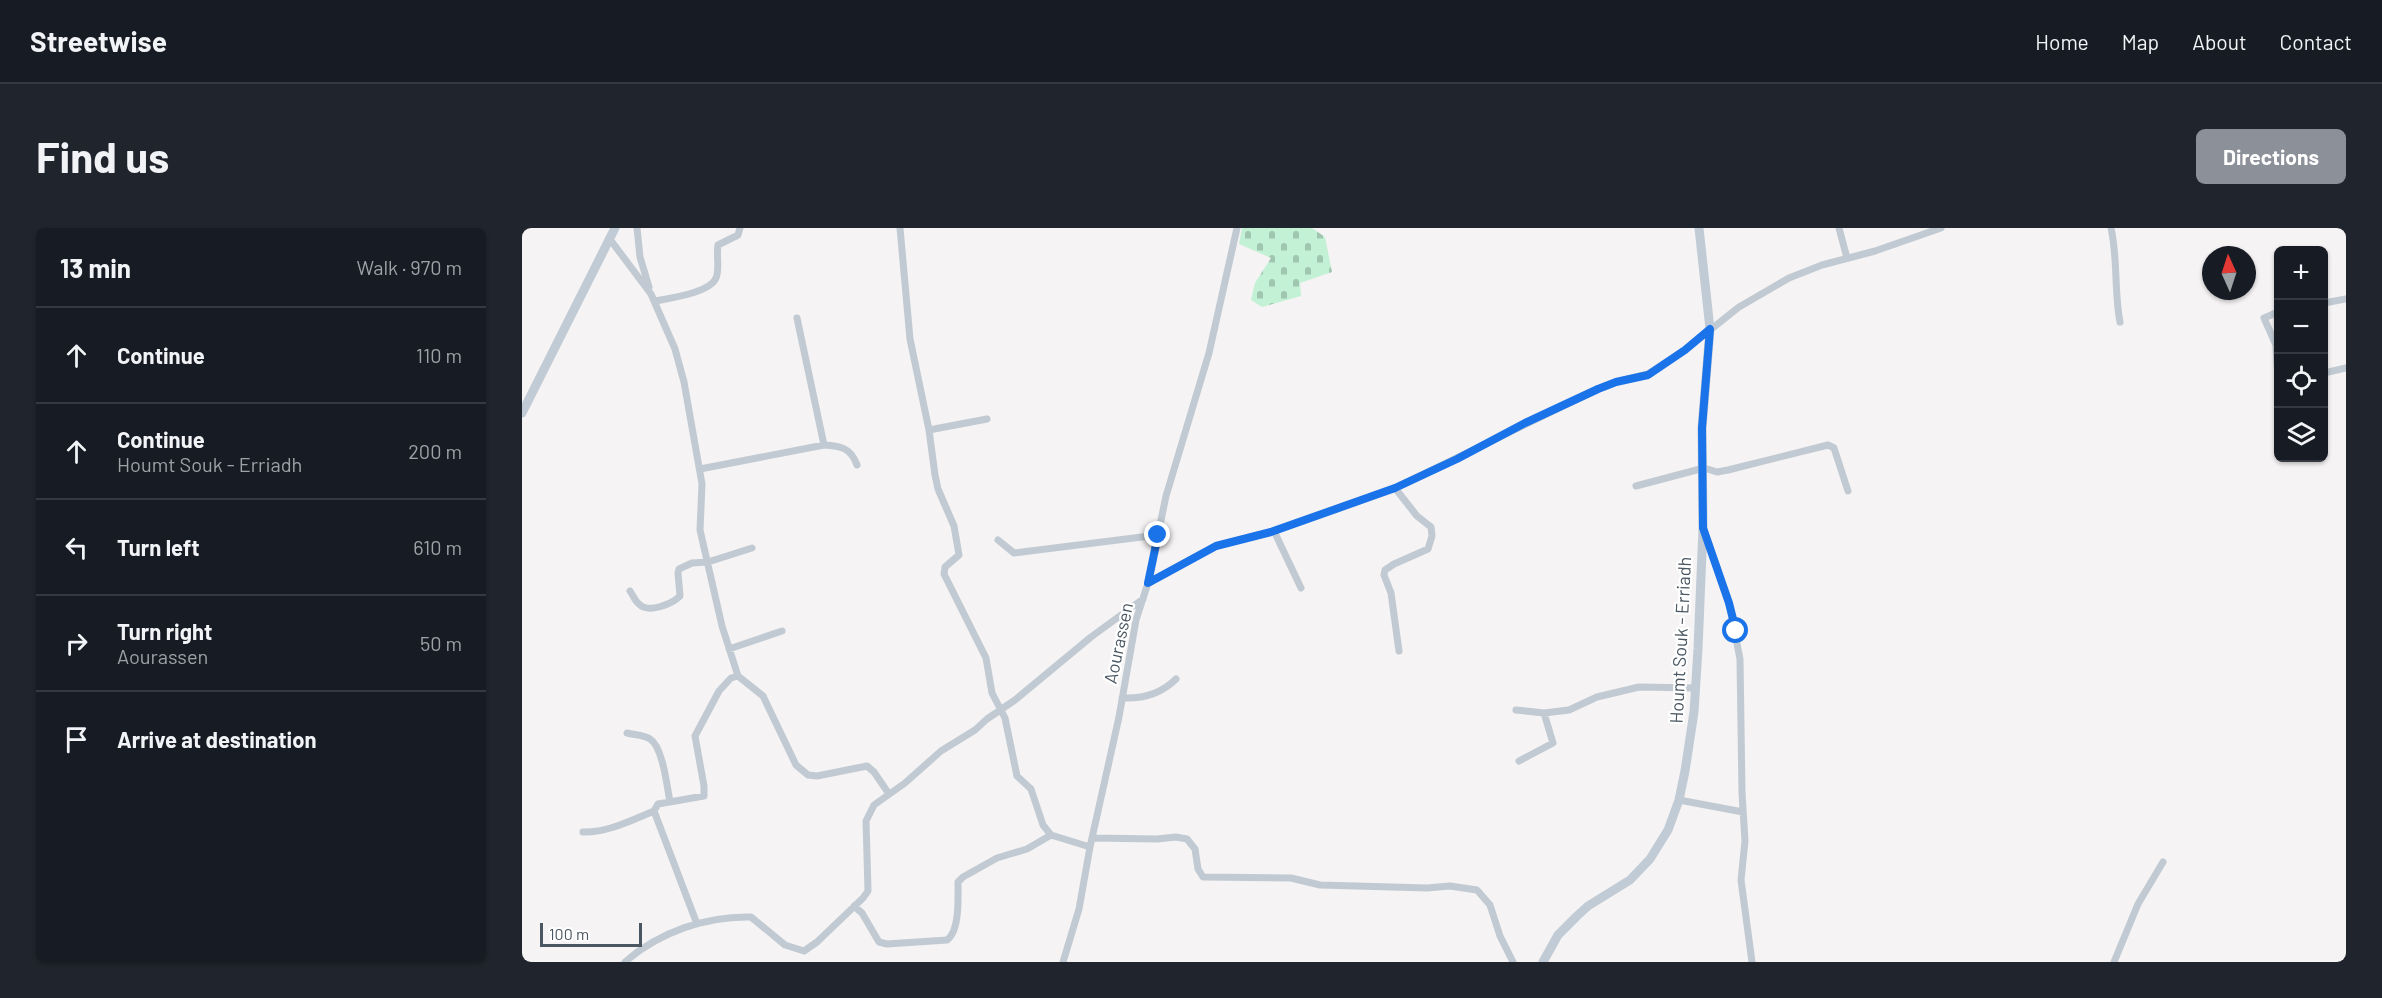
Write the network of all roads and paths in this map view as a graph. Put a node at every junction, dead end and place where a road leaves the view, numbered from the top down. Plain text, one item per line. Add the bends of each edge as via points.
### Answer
1 (615, 228) edge
2 (637, 228) edge
3 (740, 228) edge
4 (900, 228) edge
5 (1237, 228) edge
6 (1699, 228) edge
7 (1839, 228) edge
8 (1941, 228) edge
9 (2111, 228) edge
10 (609, 238) junction
11 (1846, 258) junction
12 (653, 298) junction
13 (2346, 299) edge
14 (2328, 302) edge
15 (2274, 314) edge
16 (796, 318) dead end
17 (2120, 322) dead end
18 (1710, 329) junction
19 (2274, 340) edge
20 (2346, 368) edge
21 (2328, 373) edge
22 (522, 413) edge
23 (987, 419) dead end
24 (929, 430) junction
25 (824, 445) junction
26 (857, 465) dead end
27 (1704, 468) junction
28 (700, 469) junction
29 (1636, 486) dead end
30 (1395, 488) junction
31 (1848, 491) dead end
32 (1703, 528) junction
33 (1274, 531) junction
34 (1158, 535) junction
35 (998, 540) dead end
36 (752, 548) dead end
37 (708, 562) junction
38 (1148, 583) junction
39 (1301, 588) dead end
40 (630, 591) dead end
41 (1143, 598) junction
42 (782, 631) dead end
43 (729, 649) junction
44 (1399, 651) dead end
45 (738, 676) junction
46 (1176, 679) dead end
47 (1696, 688) junction
48 (1122, 698) junction
49 (1516, 710) dead end
50 (1001, 711) junction
51 (1544, 713) junction
52 (627, 733) dead end
53 (1519, 761) dead end
54 (889, 794) junction
55 (1679, 800) junction
56 (670, 802) junction
57 (654, 811) junction
58 (1743, 812) junction
59 (583, 832) dead end
60 (1051, 835) junction
61 (1092, 838) junction
62 (1090, 847) junction
63 (2163, 862) dead end
64 (854, 906) junction
65 (697, 924) junction
66 (625, 962) edge
67 (1063, 962) edge
68 (1513, 962) edge
69 (1543, 962) edge
70 (1752, 962) edge
71 (2114, 962) edge

1 - 10 street
2 - 12 street via 641,264
3 - 12 street via 738,235 718,245 713,283 700,290
4 - 24 street via 910,339
5 - 34 street, Aourassen via 1209,354
6 - 18 street, Houmt Souk - Erriadh
7 - 11 street
8 - 11 street
9 - 17 street
10 - 12 street
10 - 22 street
11 - 18 street via 1789,278 1755,296
12 - 28 street via 675,349
13 - 14 street
15 - 19 street via 2264,318
16 - 25 street
18 - 27 street, Houmt Souk - Erriadh via 1702,428
18 - 30 street via 1648,375 1598,389
20 - 21 street
23 - 24 street
24 - 50 street via 938,489 959,548 944,574 986,658 992,693
25 - 26 street via 847,449
25 - 28 street
27 - 29 street
27 - 31 street via 1717,472 1831,445
27 - 32 street, Houmt Souk - Erriadh
28 - 37 street via 700,530
30 - 33 street
30 - 44 street via 1432,532 1428,549 1385,570
32 - 47 street, Houmt Souk - Erriadh
32 - 58 street via 1729,603 1740,659
33 - 38 street via 1216,546
33 - 39 street
34 - 35 street via 1014,553
34 - 38 street, Aourassen
36 - 37 street
37 - 40 street via 680,569 680,596 672,602 644,608
37 - 43 street
38 - 41 street, Aourassen
41 - 48 street, Aourassen
41 - 50 street
42 - 43 street
43 - 45 street
45 - 54 street via 763,696 802,771 817,776 867,766
45 - 56 street via 719,691 695,736 704,796
46 - 48 street via 1164,690 1136,699
47 - 51 street via 1640,687 1597,697 1569,710
47 - 55 street, Houmt Souk - Erriadh
48 - 61 street, Aourassen
49 - 51 street
50 - 54 street via 941,751
50 - 60 street via 1017,776 1031,789 1043,825
51 - 53 street via 1553,743
52 - 56 street via 644,736 656,744
54 - 64 street via 874,804 866,817 868,891
55 - 58 street
55 - 69 street, Houmt Souk - Erriadh via 1668,830 1650,859 1630,880 1577,916 1558,935
56 - 57 street via 658,804
57 - 59 street via 606,829
57 - 65 street
58 - 70 street via 1741,880
60 - 62 street
60 - 64 street via 1027,849 997,858 958,882 957,913 953,934 947,940 879,942
61 - 62 street, Aourassen
61 - 68 street via 1187,839 1196,849 1203,877 1291,878 1320,885 1450,886 1477,890 1490,905
62 - 67 street, Aourassen via 1079,909
63 - 71 street via 2138,904
64 - 65 street via 804,951 784,945 751,917
65 - 66 street via 666,935

